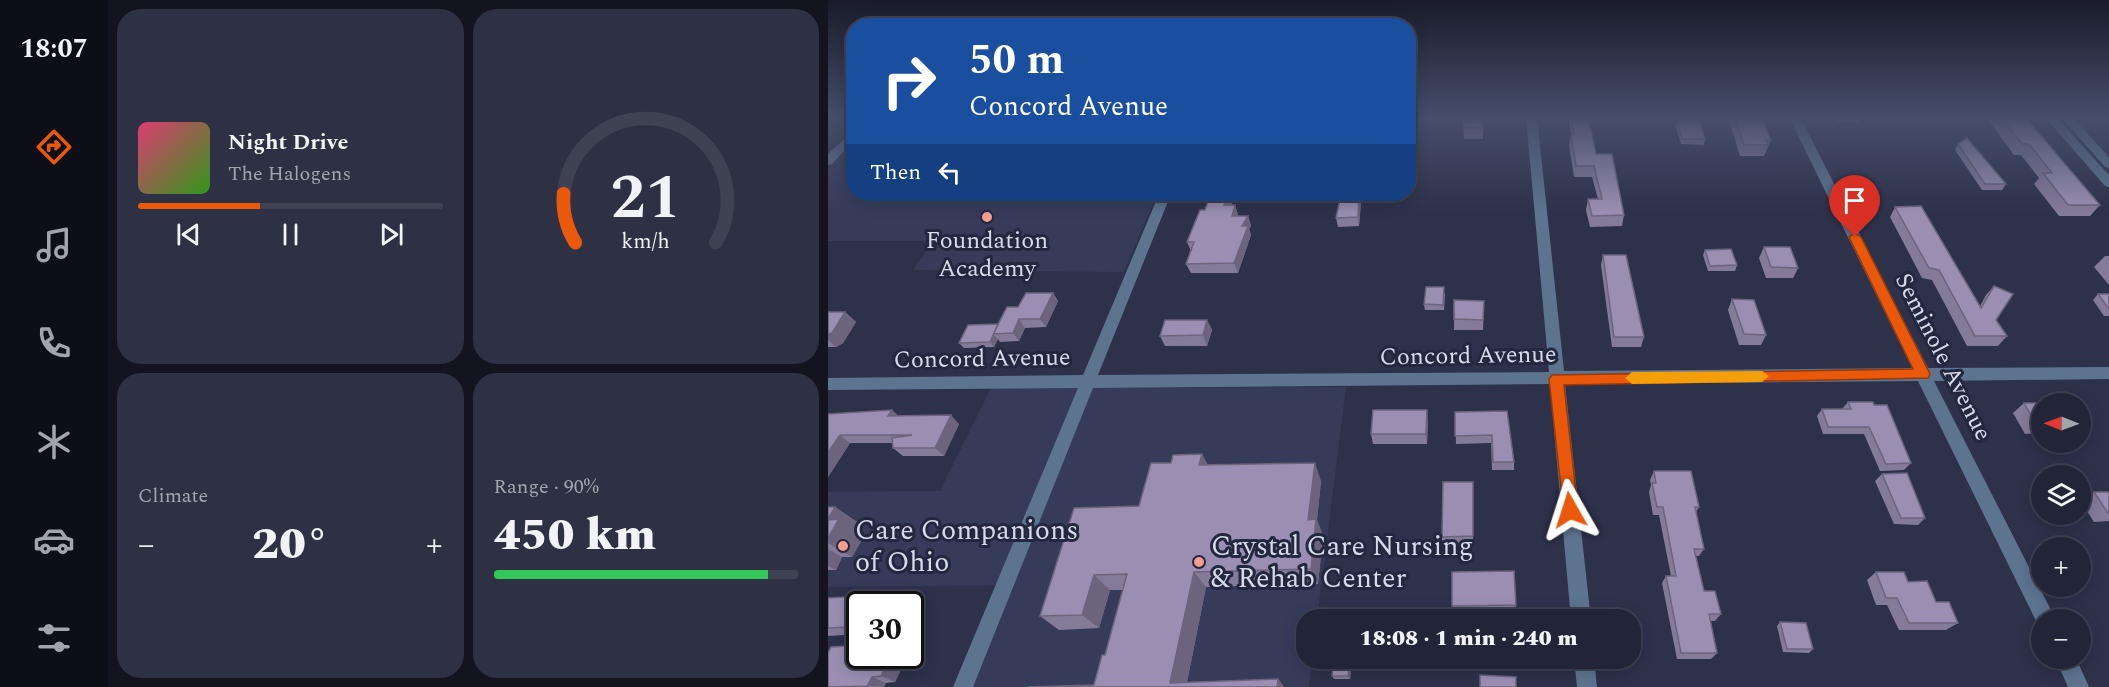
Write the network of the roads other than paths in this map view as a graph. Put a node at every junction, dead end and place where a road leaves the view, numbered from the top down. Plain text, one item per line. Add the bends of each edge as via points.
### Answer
1 (839, 149) edge
2 (1534, 149) edge
3 (1810, 149) edge
4 (2079, 149) edge
5 (2095, 149) edge
6 (828, 161) edge
7 (2109, 164) edge
8 (2109, 183) edge
9 (1162, 201) edge
10 (2109, 373) edge
11 (1923, 374) junction
12 (1557, 379) junction
13 (1089, 382) junction
14 (828, 384) edge
15 (1580, 609) edge
16 (2040, 609) edge
17 (1585, 669) edge
18 (2070, 669) edge
19 (963, 687) edge
20 (1587, 687) edge
21 (2079, 687) edge

1 - 6 street
2 - 12 street
3 - 11 street, Seminole Avenue
4 - 8 street
5 - 7 street
9 - 13 street
10 - 11 street, Concord Avenue
11 - 12 street, Concord Avenue
11 - 16 street, Seminole Avenue
12 - 13 street, Concord Avenue
12 - 15 street
13 - 14 street, Concord Avenue
13 - 19 street
17 - 20 street
18 - 21 street

